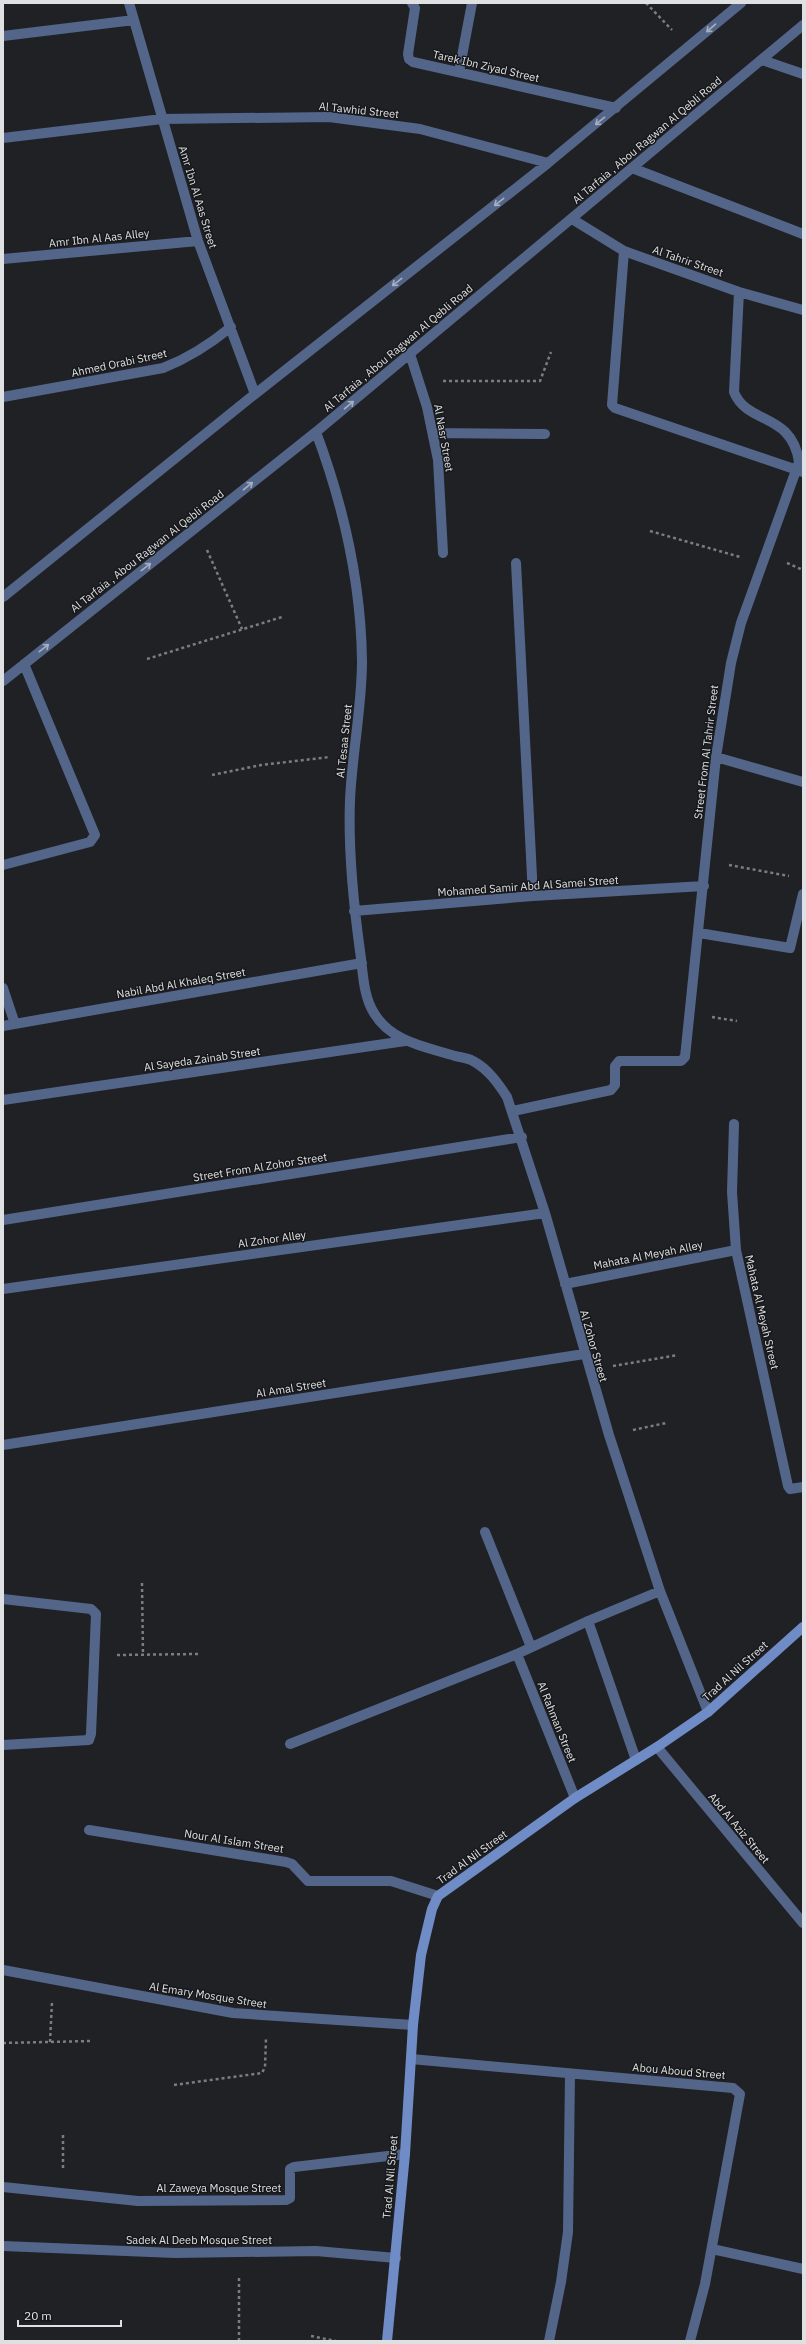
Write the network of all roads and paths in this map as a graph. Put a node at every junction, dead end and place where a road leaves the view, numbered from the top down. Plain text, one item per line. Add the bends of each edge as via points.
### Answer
1 (129, 3) edge
2 (412, 3) edge
3 (472, 3) edge
4 (646, 3) edge
5 (741, 3) edge
6 (134, 20) junction
7 (803, 25) edge
8 (3, 36) edge
9 (689, 48) junction
10 (762, 60) junction
11 (459, 72) junction
12 (803, 74) edge
13 (616, 108) junction
14 (162, 119) junction
15 (3, 138) edge
16 (548, 163) junction
17 (632, 168) junction
18 (572, 219) junction
19 (803, 234) edge
20 (198, 241) junction
21 (624, 251) junction
22 (3, 260) edge
23 (739, 292) junction
24 (803, 310) edge
25 (231, 327) junction
26 (551, 352) dead end
27 (410, 354) junction
28 (420, 381) junction
29 (255, 394) junction
30 (3, 397) edge
31 (316, 432) junction
32 (433, 433) junction
33 (545, 434) dead end
34 (800, 471) edge
35 (197, 527) junction
36 (650, 531) dead end
37 (443, 553) dead end
38 (516, 563) dead end
39 (763, 564) junction
40 (3, 597) edge
41 (282, 617) dead end
42 (242, 629) junction
43 (147, 659) dead end
44 (24, 664) junction
45 (3, 681) edge
46 (354, 756) junction
47 (716, 757) junction
48 (212, 775) dead end
49 (803, 782) edge
50 (706, 861) junction
51 (3, 865) edge
52 (796, 878) dead end
53 (704, 886) junction
54 (803, 894) edge
55 (533, 896) junction
56 (354, 911) junction
57 (699, 933) junction
58 (362, 963) junction
59 (3, 988) edge
60 (15, 1024) junction
61 (3, 1026) edge
62 (405, 1041) junction
63 (3, 1100) edge
64 (513, 1110) junction
65 (734, 1124) dead end
66 (522, 1138) junction
67 (545, 1212) junction
68 (3, 1220) edge
69 (736, 1250) junction
70 (565, 1284) junction
71 (3, 1289) edge
72 (584, 1354) junction
73 (678, 1355) dead end
74 (589, 1370) junction
75 (666, 1423) dead end
76 (609, 1435) junction
77 (3, 1445) edge
78 (803, 1487) edge
79 (485, 1532) dead end
80 (142, 1583) dead end
81 (660, 1591) junction
82 (3, 1599) edge
83 (588, 1620) junction
84 (803, 1627) edge
85 (531, 1648) junction
86 (198, 1654) dead end
87 (517, 1654) junction
88 (708, 1712) junction
89 (290, 1744) dead end
90 (3, 1745) edge
91 (657, 1747) junction
92 (636, 1760) junction
93 (575, 1798) junction
94 (89, 1830) dead end
95 (438, 1896) junction
96 (803, 1923) edge
97 (3, 1970) edge
98 (53, 1980) junction
99 (266, 2016) junction
100 (413, 2024) junction
101 (91, 2041) dead end
102 (50, 2042) junction
103 (3, 2044) edge
104 (411, 2060) junction
105 (570, 2074) junction
106 (174, 2085) dead end
107 (63, 2134) dead end
108 (405, 2154) junction
109 (3, 2187) edge
110 (63, 2194) junction
111 (3, 2246) edge
112 (712, 2249) junction
113 (239, 2252) junction
114 (396, 2258) junction
115 (803, 2269) edge
116 (311, 2336) dead end
117 (239, 2341) edge
118 (336, 2341) edge
119 (387, 2341) edge
120 (549, 2341) edge
121 (690, 2341) edge

1 - 6 street, Amr Ibn Al Aas Street
2 - 11 street, Tarek Ibn Ziyad Street via 415,8 409,59
3 - 11 street
4 - 9 path
5 -> 9 street
6 - 8 street
6 - 14 street, Amr Ibn Al Aas Street
7 - 10 street, Al Tarfaia , Abou Ragwan Al Qebli Road
9 - 13 street
10 - 12 street
10 - 17 street, Al Tarfaia , Abou Ragwan Al Qebli Road
11 - 13 street, Tarek Ibn Ziyad Street
13 -> 16 street
14 - 15 street, Al Tawhid Street
14 - 16 street, Al Tawhid Street via 298,116 359,120 420,129
14 - 20 street, Amr Ibn Al Aas Street
16 -> 29 street
17 - 18 street, Al Tarfaia , Abou Ragwan Al Qebli Road
17 - 19 street
18 - 21 street, Al Tahrir Street
18 - 27 street, Al Tarfaia , Abou Ragwan Al Qebli Road
20 - 22 street, Amr Ibn Al Aas Alley
20 - 25 street, Amr Ibn Al Aas Street
21 - 23 street, Al Tahrir Street
21 - 34 street via 612,405
23 - 24 street, Al Tahrir Street
23 - 34 street, Street From Al Tahrir Street via 734,392 741,404 787,433 794,442
25 - 29 street, Amr Ibn Al Aas Street
25 - 30 street, Ahmed Orabi Street via 205,348 185,360 163,368
26 - 28 path via 540,380
27 - 28 street, Al Nasr Street
31 -> 27 street, Al Tarfaia , Abou Ragwan Al Qebli Road
28 - 32 street, Al Nasr Street
29 - 40 street
35 -> 31 street, Al Tarfaia , Abou Ragwan Al Qebli Road
31 - 46 street, Al Tesaa Street via 339,499 355,568 362,662
32 - 33 street
32 - 37 street, Al Nasr Street via 438,460
34 - 39 street, Street From Al Tahrir Street
35 - 42 path
44 -> 35 street, Al Tarfaia , Abou Ragwan Al Qebli Road
36 - 39 path
38 - 55 street
39 - 47 street, Street From Al Tahrir Street via 741,623 731,663
41 - 42 path
42 - 43 path
44 - 45 street, Al Tarfaia , Abou Ragwan Al Qebli Road
44 - 51 street via 95,835 90,842
46 - 48 path via 276,763
46 - 56 street, Al Tesaa Street via 349,840
47 - 49 street
47 - 50 street, Street From Al Tahrir Street
50 - 52 path
50 - 53 street, Street From Al Tahrir Street
53 - 55 street, Mohamed Samir Abd Al Samei Street
53 - 57 street, Street From Al Tahrir Street
54 - 57 street via 790,948
55 - 56 street, Mohamed Samir Abd Al Samei Street
56 - 58 street, Al Tesaa Street
57 - 64 street, Street From Al Tahrir Street via 683,1060 619,1061 615,1066 615,1085 611,1090
58 - 60 street, Nabil Abd Al Khaleq Street
58 - 62 street, Al Tesaa Street via 368,1000 374,1013 388,1030
59 - 60 street
60 - 61 street, Nabil Abd Al Khaleq Street
62 - 63 street, Al Sayeda Zainab Street
62 - 64 street, Al Zohor Street via 473,1061 498,1083
64 - 66 street, Al Zohor Street
65 - 69 street, Mahata Al Meyah Street via 732,1192
66 - 67 street, Al Zohor Street
66 - 68 street, Street From Al Zohor Street
67 - 70 street, Al Zohor Street
67 - 71 street, Al Zohor Alley
69 - 70 street, Mahata Al Meyah Alley
69 - 78 street, Mahata Al Meyah Street via 788,1486 790,1489
70 - 72 street, Al Zohor Street
72 - 74 street, Al Zohor Street
72 - 77 street, Al Amal Street
73 - 74 path
74 - 76 street, Al Zohor Street
75 - 76 path
76 - 81 street, Al Zohor Street
79 - 85 street
80 - 86 path via 143,1656
81 - 83 street
81 - 88 street, Al Zohor Street
82 - 90 street via 94,1611 89,1740
83 - 85 street
83 - 92 street
84 - 88 street, Trad Al Nil Street
85 - 87 street
87 - 89 street
87 - 93 street, Al Rahman Street
88 - 91 street, Trad Al Nil Street
91 - 92 street, Trad Al Nil Street
91 - 96 street, Abd Al Aziz Street
92 - 93 street, Trad Al Nil Street
93 - 95 street, Trad Al Nil Street
94 - 95 street, Nour Al Islam Street via 286,1862 292,1864 308,1881 391,1881
95 - 100 street, Trad Al Nil Street via 432,1909 421,1955
97 - 98 street, Al Emary Mosque Street
98 - 99 street, Al Emary Mosque Street via 190,2007
98 - 102 path
99 - 100 street, Al Emary Mosque Street
99 - 106 path via 265,2068 262,2073
100 - 104 street, Trad Al Nil Street
101 - 102 path
102 - 103 path
104 - 105 street, Abou Aboud Street
104 - 108 street, Trad Al Nil Street
105 - 112 street, Abou Aboud Street via 733,2088 740,2094
105 - 120 street via 568,2232
107 - 110 path
108 - 110 street, Al Zaweya Mosque Street via 294,2167 290,2169 290,2198 286,2200 138,2201
108 - 114 street, Trad Al Nil Street
109 - 110 street, Al Zaweya Mosque Street
111 - 113 street, Sadek Al Deeb Mosque Street via 175,2253
112 - 115 street
112 - 121 street, Abou Aboud Street
113 - 114 street, Sadek Al Deeb Mosque Street via 316,2251
113 - 117 path
114 - 119 street, Trad Al Nil Street
116 - 118 path

